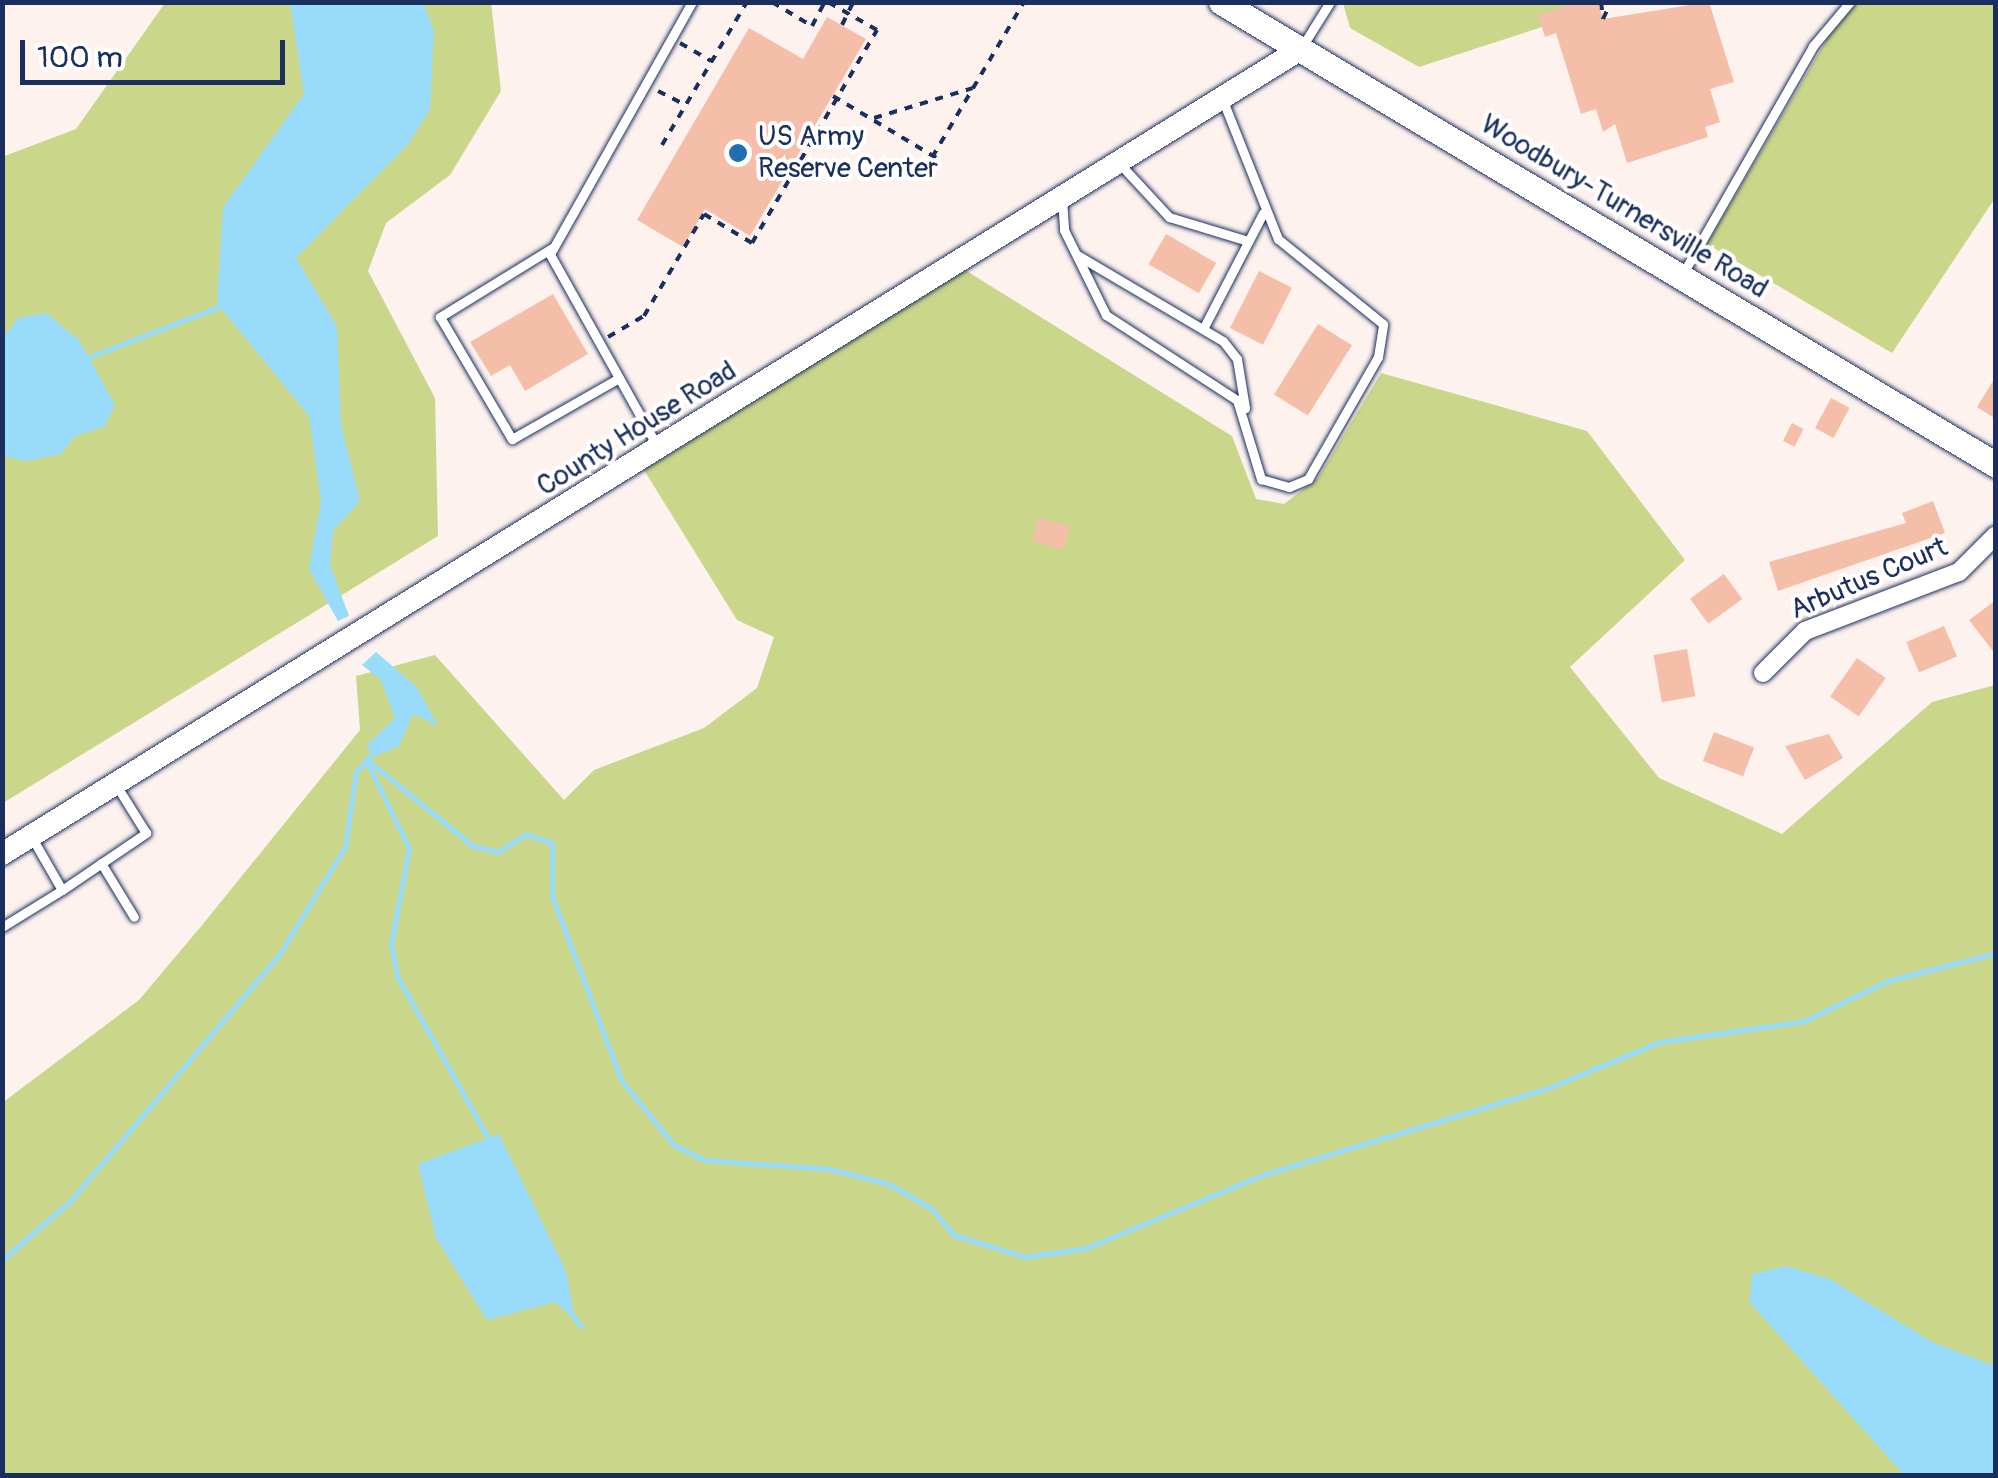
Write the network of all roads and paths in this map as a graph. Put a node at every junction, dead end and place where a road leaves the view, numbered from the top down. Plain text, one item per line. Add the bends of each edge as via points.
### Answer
1 (692, 2) edge
2 (747, 2) edge
3 (772, 2) edge
4 (827, 2) edge
5 (1024, 2) edge
6 (1221, 2) edge
7 (1330, 2) edge
8 (1601, 2) edge
9 (1611, 2) edge
10 (1850, 2) edge
11 (854, 3) edge
12 (848, 14) junction
13 (842, 25) dead end
14 (672, 38) junction
15 (1299, 50) junction
16 (712, 61) junction
17 (645, 84) junction
18 (974, 87) junction
19 (835, 97) junction
20 (1222, 98) junction
21 (686, 105) junction
22 (869, 118) junction
23 (662, 146) dead end
24 (933, 156) junction
25 (940, 160) dead end
26 (1119, 163) junction
27 (924, 171) dead end
28 (1062, 200) junction
29 (1263, 212) junction
30 (1248, 241) junction
31 (552, 248) junction
32 (1076, 255) junction
33 (1682, 275) junction
34 (1204, 326) junction
35 (599, 342) junction
36 (619, 378) junction
37 (1247, 424) junction
38 (660, 451) junction
39 (1996, 465) edge
40 (1996, 535) edge
41 (1764, 673) dead end
42 (116, 785) junction
43 (31, 836) junction
44 (2, 854) edge
45 (102, 863) junction
46 (62, 890) junction
47 (134, 917) dead end
48 (2, 927) edge

1 - 14 lane
2 - 16 path
3 - 4 path via 812,26
4 - 12 path
5 - 18 path
6 - 15 main road, Woodbury-Turnersville Road
7 - 15 lane
8 - 9 path via 1603,19
10 - 33 lane via 1812,46
11 - 12 path
12 - 13 path
12 - 19 path via 877,30
14 - 16 path
14 - 17 lane
15 - 20 street, County House Road
15 - 33 main road, Woodbury-Turnersville Road
16 - 21 path
17 - 21 path
17 - 31 lane
18 - 22 path via 908,114
18 - 24 path
19 - 22 path
19 - 35 path via 752,242 704,214 644,316
20 - 26 street, County House Road
20 - 29 lane
21 - 23 path
22 - 24 path
24 - 25 path
24 - 27 path
26 - 28 street, County House Road
26 - 30 lane via 1170,216
28 - 32 lane
28 - 38 street, County House Road
29 - 30 lane
29 - 37 lane via 1290,252 1375,313 1385,334 1308,480 1289,487 1261,479
30 - 34 lane
31 - 35 lane
31 - 36 lane via 440,316 512,440
32 - 34 lane
32 - 37 lane via 1106,315 1149,350 1219,382
33 - 39 main road, Woodbury-Turnersville Road
34 - 37 lane via 1237,359
35 - 36 lane
36 - 38 lane
38 - 42 street, County House Road
40 - 41 street, Arbutus Court via 1959,572 1806,632
42 - 43 street, County House Road
42 - 45 lane via 146,833
43 - 44 street, County House Road
43 - 46 lane
45 - 46 lane
45 - 47 lane
46 - 48 lane

